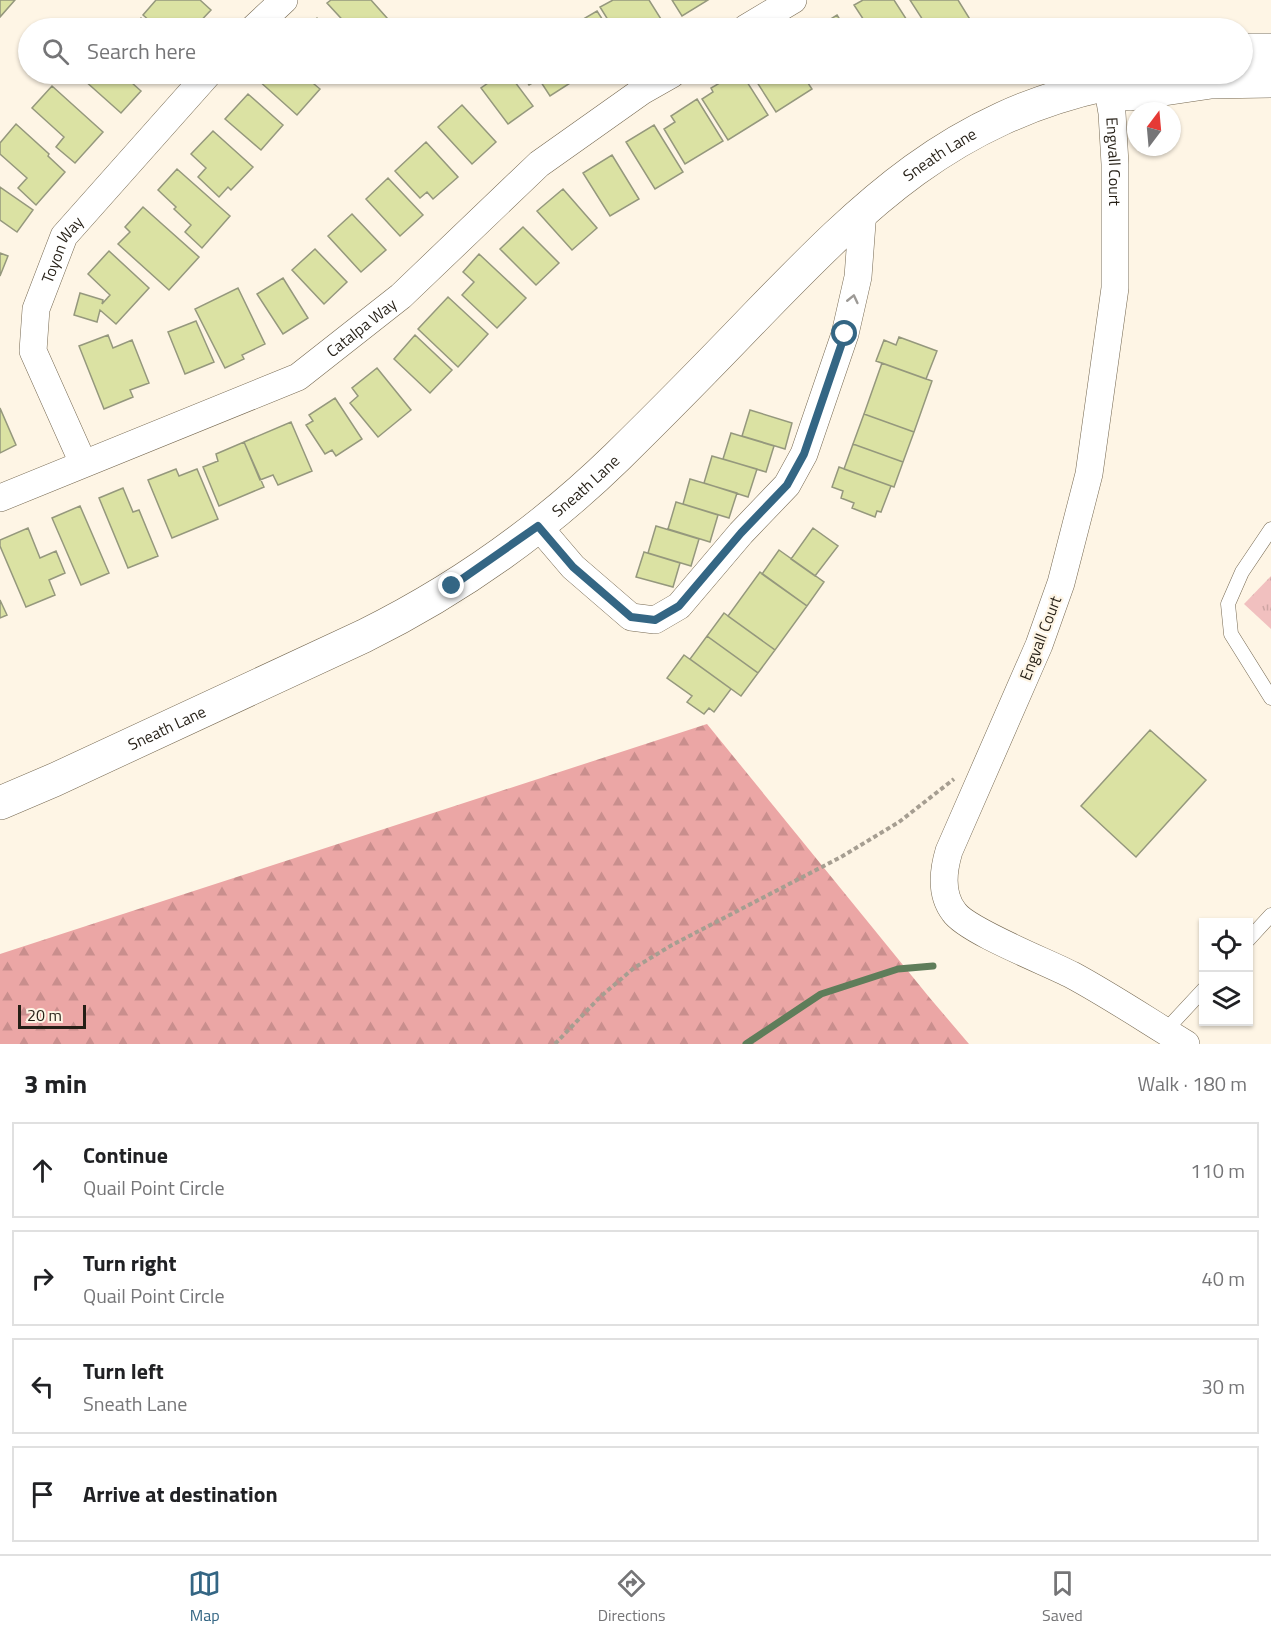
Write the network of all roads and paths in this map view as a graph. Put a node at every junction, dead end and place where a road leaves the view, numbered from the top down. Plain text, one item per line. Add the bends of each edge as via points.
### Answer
1 (284, 0) edge
2 (793, 0) edge
3 (265, 18) edge
4 (763, 18) edge
5 (1253, 50) edge
6 (1271, 50) edge
7 (1253, 81) edge
8 (1271, 81) edge
9 (199, 84) edge
10 (654, 84) edge
11 (1094, 84) edge
12 (1109, 84) edge
13 (1110, 84) edge
14 (1198, 84) edge
15 (862, 210) junction
16 (83, 463) junction
17 (0, 498) edge
18 (538, 526) junction
19 (1271, 528) edge
20 (1271, 699) edge
21 (961, 773) dead end
22 (0, 802) edge
23 (1271, 915) edge
24 (1253, 935) edge
25 (1199, 996) edge
26 (1176, 1038) edge
27 (555, 1044) edge

1 - 3 street
2 - 4 street
5 - 6 main road
7 - 8 main road
9 - 16 street, Toyon Way via 64,236 36,309 33,351
10 - 16 street, Catalpa Way via 539,164 401,296 298,377
11 - 15 main road, Sneath Lane via 985,126 922,164
12 - 26 street, Engvall Court via 1115,288 1089,474 1061,583 1039,645 943,872 945,894 954,914 1116,999
13 - 14 main road via 1112,90 1121,94
15 - 18 main road, Sneath Lane via 616,458
18 -> 15 street via 573,567 631,617 655,620 679,606 787,485 804,454 845,334 858,277
16 - 17 street, Catalpa Way
18 - 22 main road, Sneath Lane via 482,567 386,625
19 - 20 lane via 1242,572 1228,604 1231,634
21 - 27 path via 880,834 634,968
23 - 24 lane
25 - 26 lane

